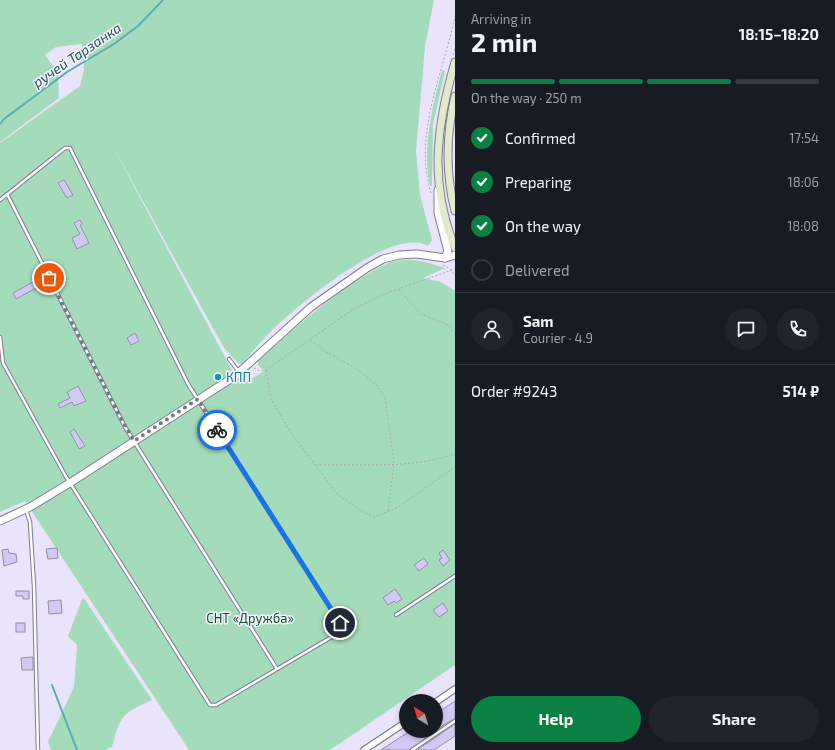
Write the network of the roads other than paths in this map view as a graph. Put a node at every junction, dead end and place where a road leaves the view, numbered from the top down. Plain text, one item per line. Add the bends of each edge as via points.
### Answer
1 (455, 62) edge
2 (455, 96) edge
3 (438, 181) junction
4 (7, 194) junction
5 (0, 200) edge
6 (454, 207) edge
7 (455, 248) edge
8 (455, 255) edge
9 (442, 261) junction
10 (0, 337) edge
11 (229, 359) dead end
12 (239, 372) junction
13 (198, 399) junction
14 (134, 441) junction
15 (70, 483) junction
16 (25, 510) junction
17 (0, 521) edge
18 (455, 576) edge
19 (396, 615) dead end
20 (277, 669) junction
21 (455, 689) edge
22 (443, 697) edge
23 (455, 721) edge
24 (399, 727) edge
25 (38, 750) edge
26 (364, 750) edge
27 (412, 750) edge

1 - 3 main road via 441,119
2 - 6 main road via 447,160
3 - 7 main road via 446,221
3 - 9 street via 438,213 448,251
4 - 5 lane
4 - 13 lane via 65,148 70,148
4 - 14 lane
8 - 9 street
9 - 12 street via 405,254 377,262 311,307
10 - 15 lane via 3,363
11 - 12 lane
12 - 13 street
13 - 14 street
13 - 20 lane via 341,625 340,632
14 - 15 street
14 - 20 lane
15 - 16 street
15 - 20 lane via 210,705 216,705
16 - 17 street
16 - 25 lane via 30,522 34,586
18 - 19 lane
21 - 22 street
23 - 27 lane
24 - 26 street

